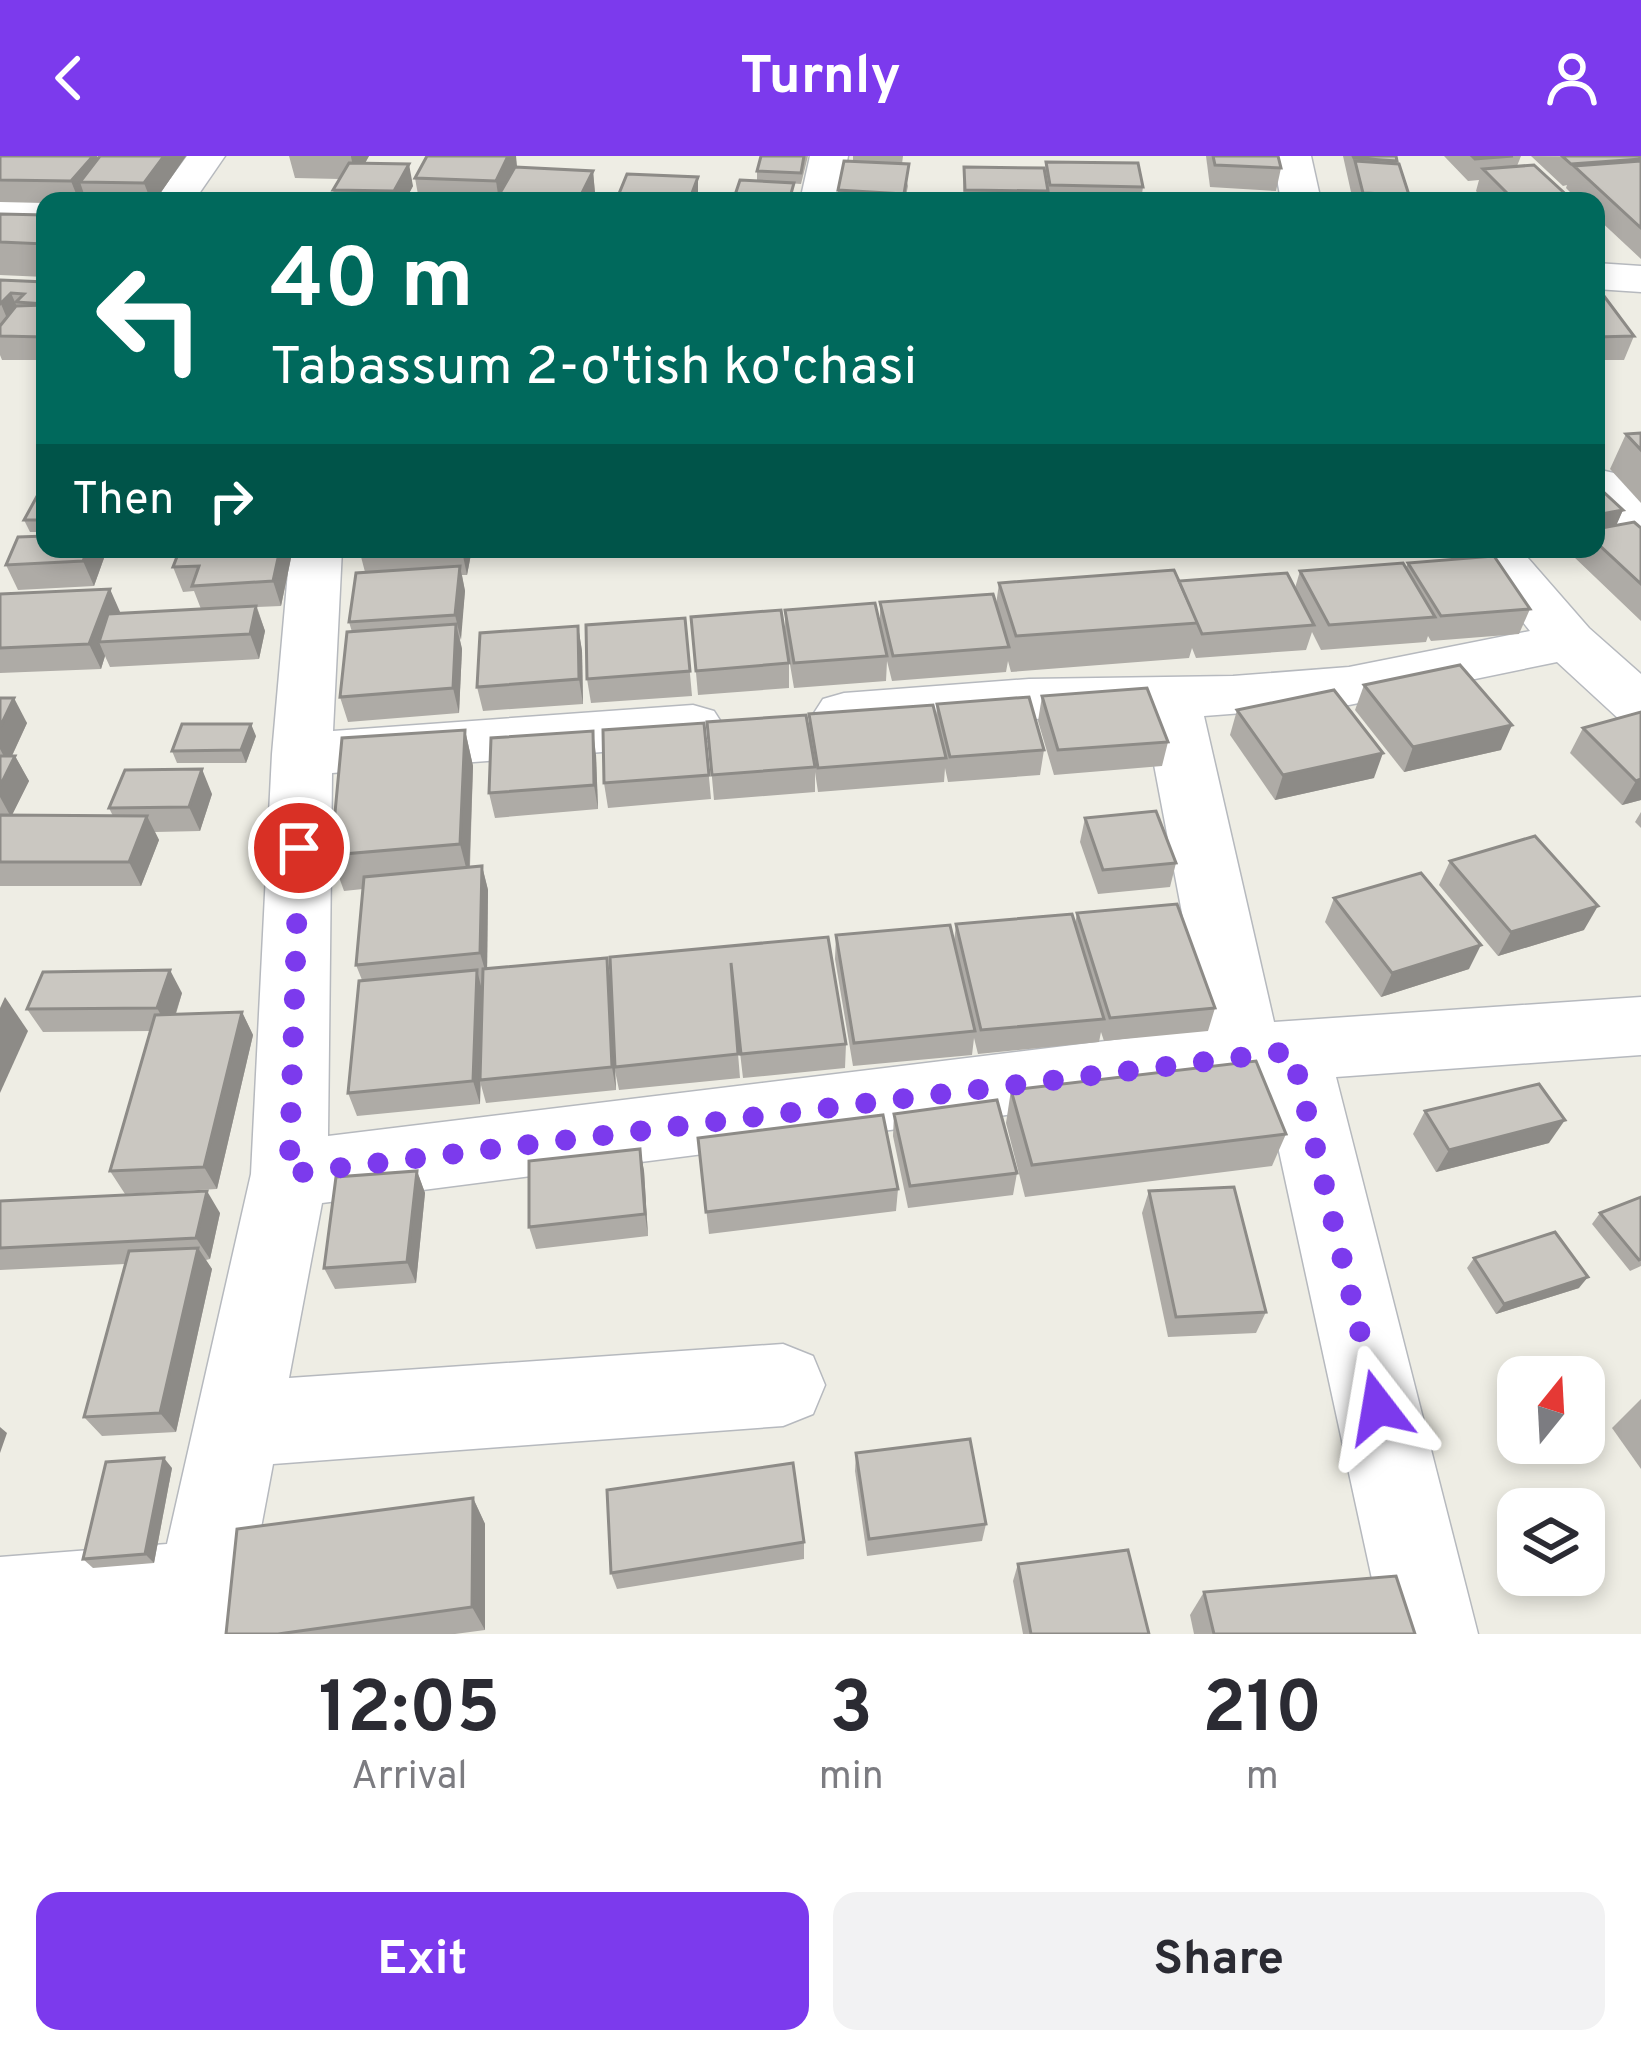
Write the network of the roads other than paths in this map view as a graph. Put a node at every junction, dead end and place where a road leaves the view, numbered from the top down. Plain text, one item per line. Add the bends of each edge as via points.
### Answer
1 (206, 156) edge
2 (830, 156) edge
3 (1292, 156) edge
4 (181, 192) edge
5 (822, 192) edge
6 (1298, 192) edge
7 (0, 210) edge
8 (36, 212) edge
9 (1605, 492) edge
10 (1641, 525) edge
11 (315, 558) edge
12 (1499, 558) edge
13 (1569, 641) junction
14 (1170, 694) junction
15 (1641, 706) edge
16 (302, 754) junction
17 (1641, 1026) edge
18 (1269, 1053) junction
19 (289, 1174) junction
20 (783, 1384) dead end
21 (237, 1424) junction
22 (0, 1603) edge
23 (199, 1611) edge
24 (1431, 1634) edge

1 - 4 street
2 - 5 street
3 - 6 street
7 - 8 street
9 - 10 street
11 - 16 street
12 - 13 street
13 - 14 street via 1349,686
13 - 15 street
14 - 16 street
14 - 18 street
16 - 19 street
17 - 18 street
18 - 19 street
18 - 24 street
19 - 21 street
20 - 21 street
21 - 23 street
22 - 23 street

